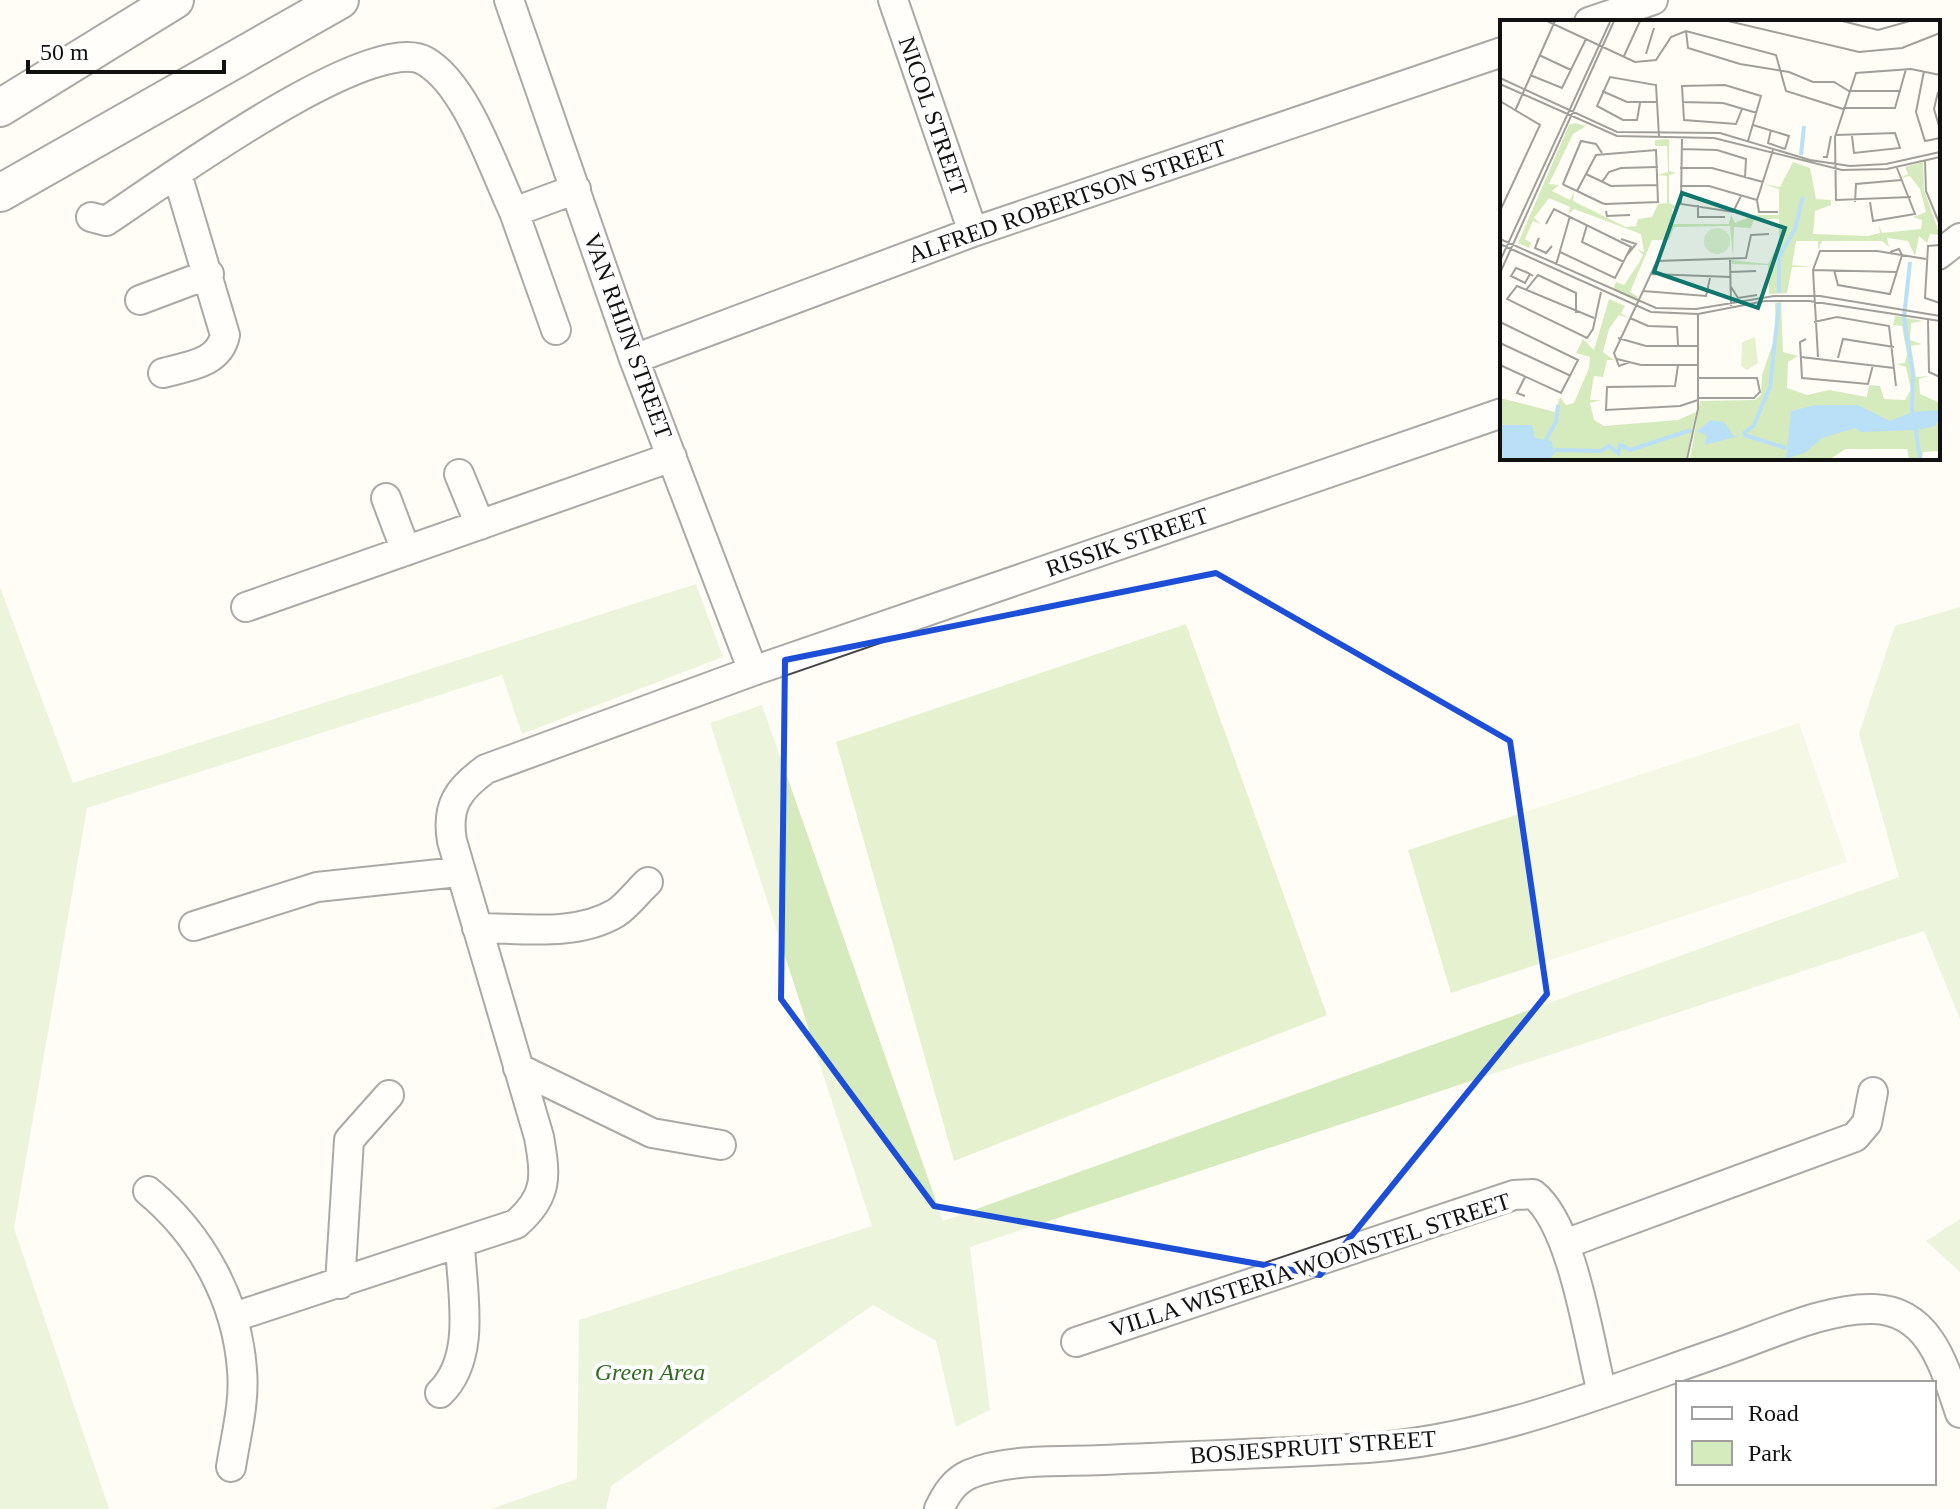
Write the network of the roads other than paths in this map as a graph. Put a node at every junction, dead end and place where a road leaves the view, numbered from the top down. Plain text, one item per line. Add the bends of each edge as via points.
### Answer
1 (175, 0) edge
2 (340, 0) edge
3 (509, 0) edge
4 (893, 0) edge
5 (1653, 0) edge
6 (1595, 20) edge
7 (1500, 53) edge
8 (0, 108) edge
9 (177, 174) junction
10 (576, 189) junction
11 (0, 193) edge
12 (514, 212) junction
13 (91, 217) dead end
14 (973, 232) junction
15 (209, 274) junction
16 (140, 300) dead end
17 (556, 330) dead end
18 (634, 359) junction
19 (163, 373) dead end
20 (1500, 414) edge
21 (672, 457) junction
22 (459, 474) dead end
23 (386, 498) dead end
24 (480, 525) junction
25 (406, 551) junction
26 (246, 607) dead end
27 (753, 671) junction
28 (458, 872) junction
29 (648, 882) dead end
30 (194, 926) dead end
31 (477, 928) junction
32 (518, 1068) junction
33 (1873, 1092) dead end
34 (389, 1095) dead end
35 (721, 1145) dead end
36 (148, 1191) dead end
37 (1565, 1244) junction
38 (460, 1245) junction
39 (340, 1284) junction
40 (234, 1317) junction
41 (1076, 1342) dead end
42 (440, 1393) dead end
43 (1602, 1393) junction
44 (1960, 1413) edge
45 (231, 1467) dead end
46 (939, 1509) edge

1 - 8 street
2 - 11 street
3 - 10 street, VAN RHIJN STREET
4 - 14 street, NICOL STREET
5 - 6 street
7 - 14 street, ALFRED ROBERTSON STREET
9 - 12 street via 290,101 370,62 397,55 424,60 457,92
9 - 13 street via 106,221
9 - 15 street
10 - 12 street
10 - 18 street, VAN RHIJN STREET
12 - 17 street
14 - 18 street, ALFRED ROBERTSON STREET
15 - 16 street
15 - 19 street via 224,323 223,347 209,360
18 - 21 street, VAN RHIJN STREET
20 - 27 street, RISSIK STREET
21 - 24 street
21 - 27 street, VAN RHIJN STREET
22 - 24 street
23 - 25 street
24 - 25 street
25 - 26 street
27 - 28 street, RISSIK STREET via 486,769 465,784 452,803 448,820
28 - 30 street via 317,887
28 - 31 street, RISSIK STREET
29 - 31 street via 616,913 590,923 560,929
31 - 32 street, RISSIK STREET
32 - 35 street via 652,1133
32 - 38 street, RISSIK STREET via 544,1168 541,1195 516,1224
33 - 37 street via 1867,1123 1855,1137
34 - 39 street via 349,1140
36 - 40 street via 199,1244
37 - 41 street, VILLA WISTERIA WOONSTEL STREET via 1547,1204 1533,1194 1514,1195
37 - 43 street, VILLA WISTERIA WOONSTEL STREET
38 - 39 street, RISSIK STREET
38 - 42 street via 461,1357 454,1380
39 - 40 street, RISSIK STREET
40 - 45 street via 243,1371
43 - 44 street, BOSJESPRUIT STREET via 1800,1325 1877,1309 1907,1318 1928,1335
43 - 46 street, BOSJESPRUIT STREET via 1508,1425 1421,1444 987,1469 967,1475 948,1490

